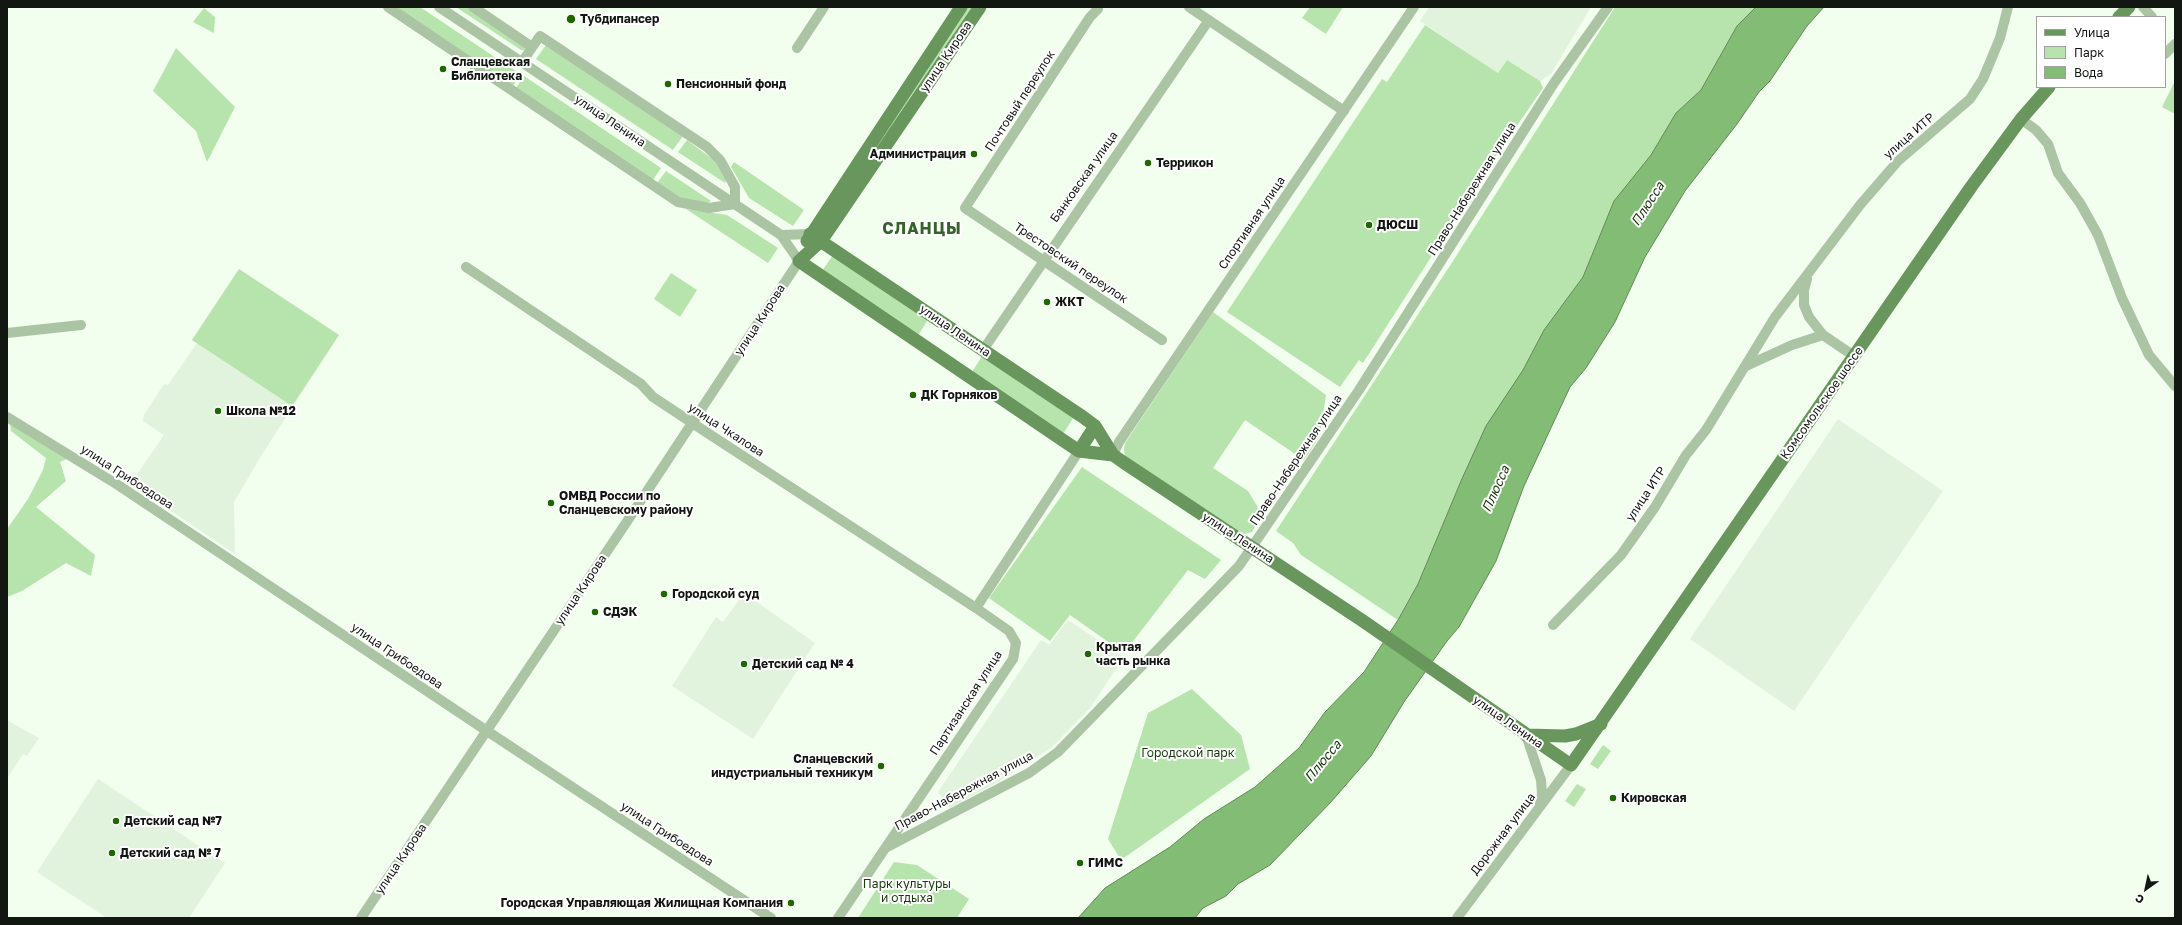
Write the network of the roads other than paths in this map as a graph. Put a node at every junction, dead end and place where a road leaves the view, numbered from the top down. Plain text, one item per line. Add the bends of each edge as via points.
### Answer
1 (388, 7) edge
2 (440, 7) edge
3 (473, 7) edge
4 (824, 7) edge
5 (961, 7) edge
6 (980, 7) edge
7 (1189, 7) edge
8 (1414, 7) edge
9 (1608, 7) edge
10 (2008, 7) edge
11 (2129, 7) edge
12 (2143, 7) edge
13 (1098, 9) dead end
14 (2120, 16) edge
15 (2151, 16) edge
16 (1209, 20) junction
17 (2175, 44) edge
18 (532, 47) junction
19 (797, 48) dead end
20 (2166, 53) edge
21 (522, 62) junction
22 (2048, 88) edge
23 (1344, 110) junction
24 (2021, 119) junction
25 (735, 204) junction
26 (964, 208) joint
27 (810, 234) junction
28 (781, 235) junction
29 (821, 241) junction
30 (799, 261) junction
31 (1043, 261) junction
32 (466, 267) dead end
33 (1808, 275) junction
34 (81, 325) dead end
35 (7, 333) edge
36 (1824, 335) junction
37 (1162, 340) dead end
38 (983, 350) junction
39 (1854, 356) junction
40 (1746, 366) junction
41 (2175, 386) edge
42 (7, 417) edge
43 (692, 423) junction
44 (1095, 426) junction
45 (1079, 450) junction
46 (1113, 455) junction
47 (1252, 547) junction
48 (976, 608) junction
49 (1553, 625) dead end
50 (1601, 724) junction
51 (487, 732) junction
52 (1526, 735) junction
53 (1571, 765) junction
54 (1539, 807) junction
55 (887, 847) junction
56 (361, 918) edge
57 (771, 918) edge
58 (838, 918) edge
59 (1458, 918) edge

1 - 25 street via 678,202 709,208
2 - 21 street, улица Ленина
3 - 18 street
4 - 19 street
5 - 27 main road, улица Кирова
6 - 29 main road, улица Кирова
7 - 16 street
8 - 23 street, Спортивная улица
9 - 47 street, Право-Набережная улица via 1554,83 1359,390
10 - 33 street, улица ИТР via 2000,38 1983,79 1970,99 1898,161 1842,226
11 - 14 main road
12 - 15 street
13 - 26 street, Почтовый переулок via 1090,17
16 - 23 street
16 - 31 street, Банковская улица
17 - 20 street
18 - 21 street
18 - 25 street via 540,36 707,147 720,160 735,187
21 - 25 street, улица Ленина
22 - 24 main road, Комсомольское шоссе
23 - 46 street, Спортивная улица via 1119,442
24 - 39 main road, Комсомольское шоссе
24 - 41 street via 2036,130 2048,144 2058,173 2080,203 2098,236 2122,298 2149,355
25 - 28 street, улица Ленина
26 - 31 street, Трестовский переулок
27 - 28 street
27 - 29 main road, улица Ленина
27 - 30 main road, улица Кирова
28 - 30 street, улица Ленина
29 - 30 main road, улица Кирова
29 - 38 main road, улица Ленина
30 - 43 street, улица Кирова
30 - 45 main road, улица Ленина
31 - 37 street, Трестовский переулок
31 - 38 street, Банковская улица
32 - 43 street, улица Чкалова via 641,384 652,397
33 - 36 street, улица ИТР via 1804,305 1809,317
33 - 40 street, улица ИТР via 1775,317
34 - 35 street
36 - 39 street, улица ИТР
36 - 40 street via 1792,345
38 - 44 main road, улица Ленина
39 - 50 main road, Комсомольское шоссе
40 - 49 street, улица ИТР via 1621,555
42 - 51 street, улица Грибоедова via 118,485
43 - 48 street, улица Чкалова
43 - 51 street, улица Кирова
44 - 45 main road
44 - 46 main road, улица Ленина
45 - 46 main road, улица Ленина
45 - 48 street
46 - 47 main road, улица Ленина
47 - 52 main road, улица Ленина
47 - 55 street, Право-Набережная улица via 1234,572 1058,752 1029,773
48 - 55 street, Партизанская улица via 1009,631 1016,643 1013,659
50 - 52 main road via 1565,736
50 - 53 main road, Комсомольское шоссе
51 - 56 street, улица Кирова
51 - 57 street, улица Грибоедова
52 - 53 main road, улица Ленина
52 - 54 street via 1541,780 1542,794
53 - 54 street, Дорожная улица
54 - 59 street, Дорожная улица
55 - 58 street, Партизанская улица

